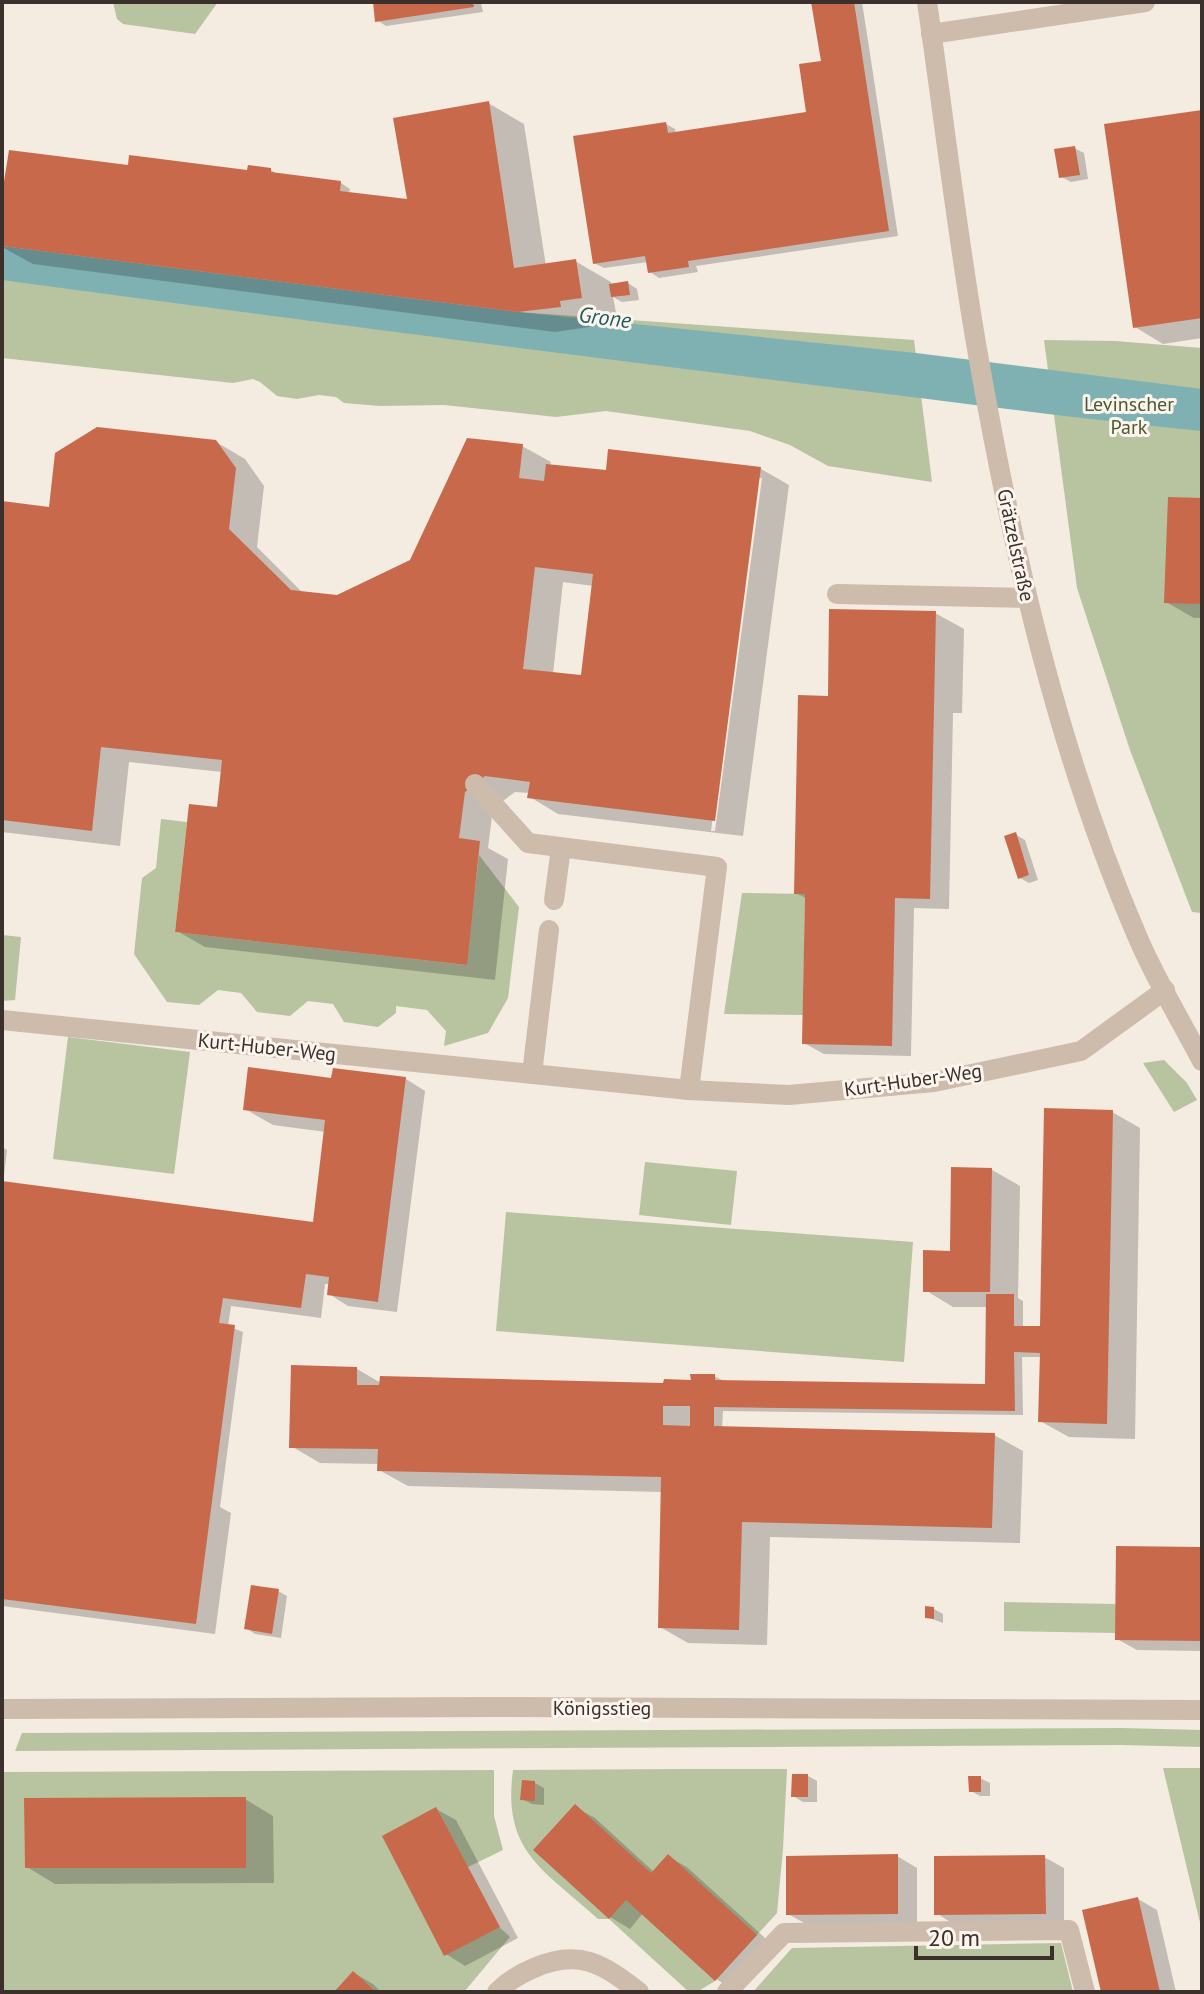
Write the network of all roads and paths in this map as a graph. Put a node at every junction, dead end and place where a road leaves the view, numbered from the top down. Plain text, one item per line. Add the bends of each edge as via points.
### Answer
1 (927, 2) edge
2 (1145, 2) edge
3 (931, 34) junction
4 (837, 594) dead end
5 (1027, 598) junction
6 (475, 784) dead end
7 (561, 848) junction
8 (554, 900) dead end
9 (549, 930) dead end
10 (1165, 990) junction
11 (2, 1020) edge
12 (1202, 1061) edge
13 (532, 1074) junction
14 (689, 1090) junction
15 (2, 1709) edge
16 (1202, 1710) edge
17 (497, 1992) edge
18 (639, 1992) edge
19 (727, 1992) edge
20 (1085, 1992) edge

1 - 3 street, Grätzelstraße
2 - 3 street
3 - 5 street, Grätzelstraße via 977,348
4 - 5 street
5 - 10 street, Grätzelstraße via 1099,840 1139,941
6 - 7 street via 528,843
7 - 8 street
7 - 14 street via 717,867
9 - 13 street
10 - 12 street, Grätzelstraße
10 - 14 street, Kurt-Huber-Weg via 1081,1051 934,1082 789,1095
11 - 13 street, Kurt-Huber-Weg
13 - 14 street, Kurt-Huber-Weg
15 - 16 street, Königsstieg
17 - 18 street via 529,1970 554,1959 573,1958 610,1970
19 - 20 street via 784,1933 1069,1930

